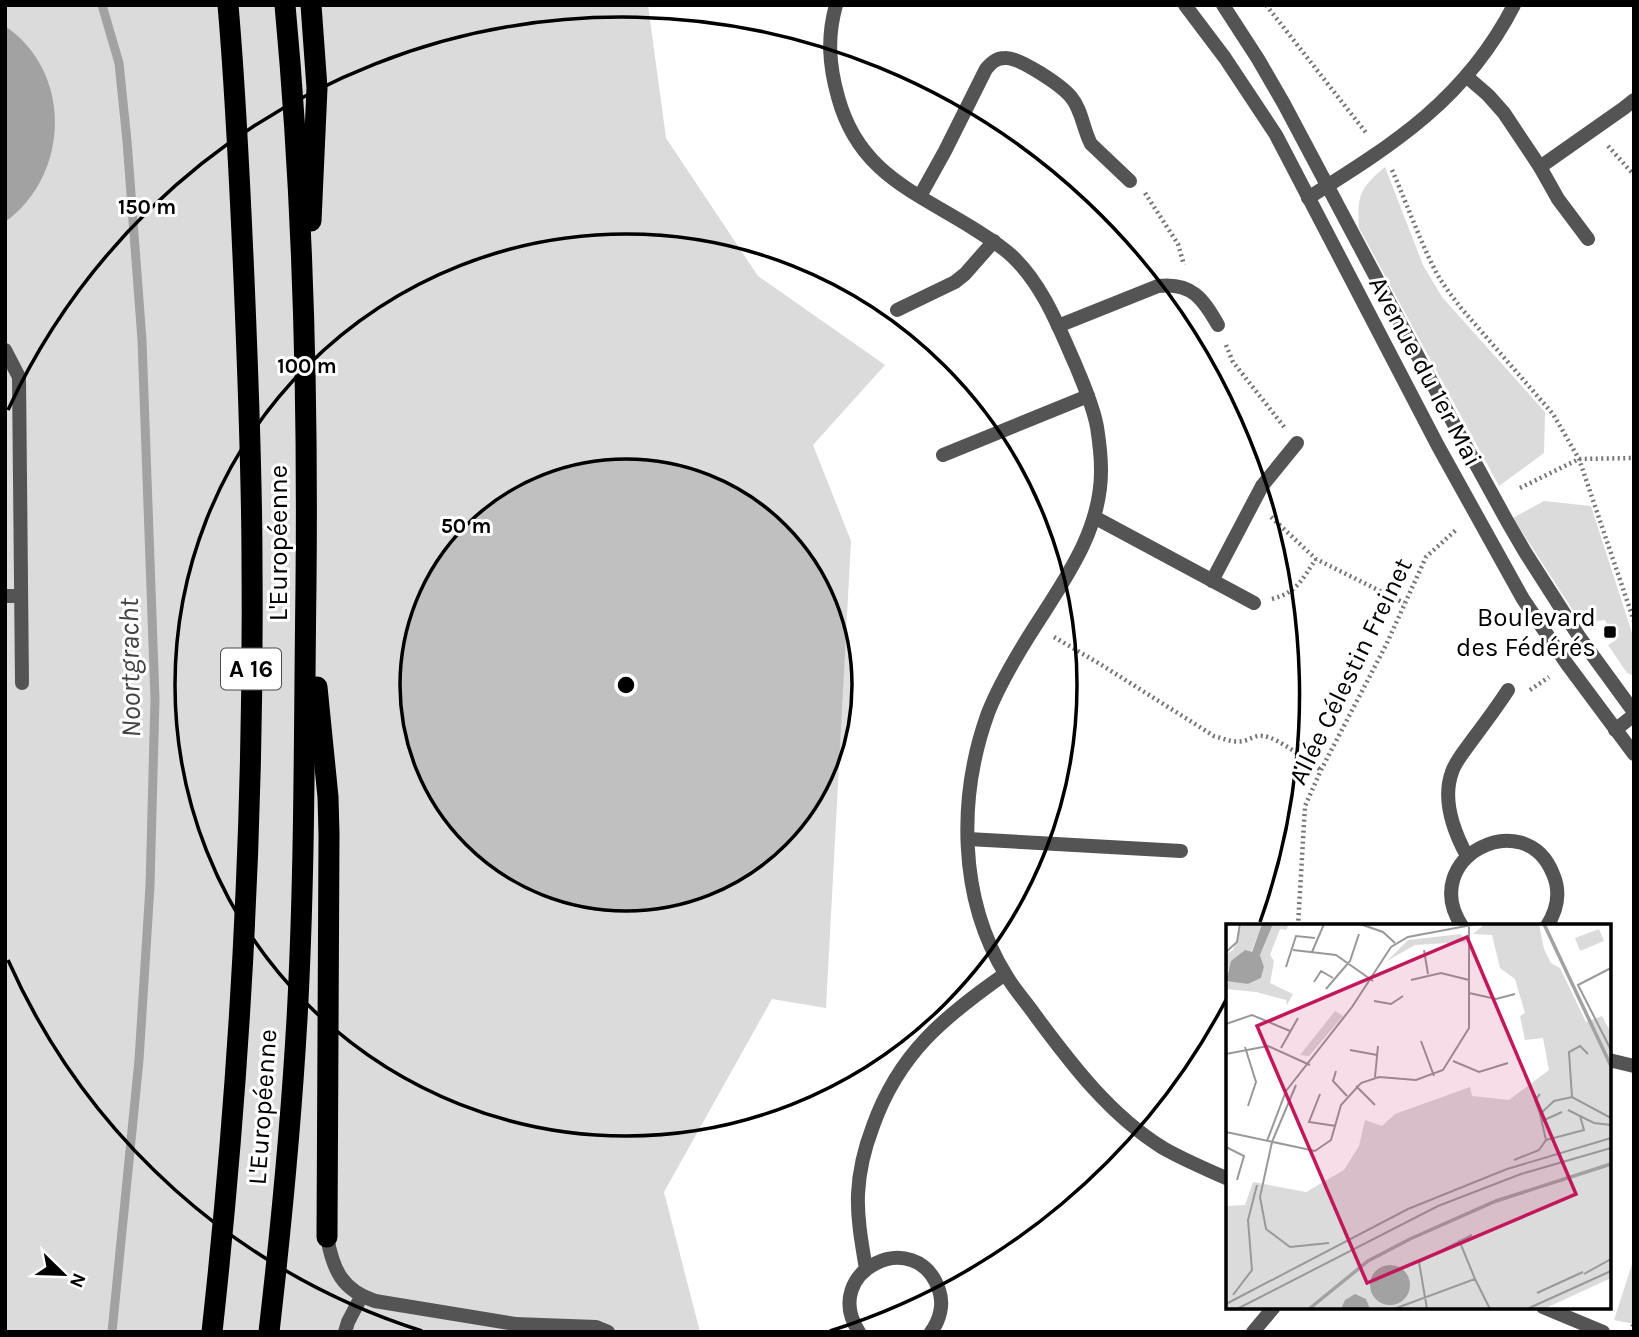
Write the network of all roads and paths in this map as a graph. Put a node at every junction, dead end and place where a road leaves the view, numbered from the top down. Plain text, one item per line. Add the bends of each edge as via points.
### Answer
1 (228, 5) edge
2 (285, 5) edge
3 (311, 5) edge
4 (836, 5) edge
5 (1185, 5) edge
6 (1223, 5) edge
7 (1266, 5) edge
8 (1514, 5) edge
9 (1466, 76) junction
10 (1634, 100) edge
11 (1594, 129) junction
12 (1381, 151) junction
13 (1540, 167) junction
14 (1634, 175) edge
15 (1130, 181) joint
16 (1328, 185) junction
17 (920, 196) junction
18 (1308, 198) junction
19 (1588, 239) dead end
20 (994, 241) junction
21 (1193, 292) junction
22 (897, 310) dead end
23 (1218, 325) joint
24 (1058, 326) junction
25 (305, 342) junction
26 (5, 350) edge
27 (1088, 396) junction
28 (1297, 443) joint
29 (943, 455) dead end
30 (1634, 458) edge
31 (1579, 459) junction
32 (1520, 488) dead end
33 (1254, 500) junction
34 (1094, 517) junction
35 (1456, 530) dead end
36 (1316, 559) junction
37 (1212, 581) junction
38 (306, 584) junction
39 (5, 596) edge
40 (21, 596) junction
41 (1254, 603) joint
42 (1404, 603) junction
43 (1634, 621) edge
44 (1035, 626) junction
45 (1567, 664) junction
46 (22, 683) dead end
47 (1508, 690) joint
48 (1634, 714) edge
49 (1615, 730) junction
50 (1634, 754) edge
51 (1321, 770) junction
52 (968, 839) junction
53 (1181, 851) dead end
54 (1467, 856) junction
55 (1298, 924) edge
56 (1461, 924) edge
57 (1548, 924) edge
58 (1005, 974) junction
59 (1611, 1060) edge
60 (1634, 1066) edge
61 (1226, 1178) edge
62 (327, 1237) joint
63 (866, 1269) junction
64 (361, 1297) junction
65 (1272, 1309) edge
66 (1548, 1309) edge
67 (479, 1318) junction
68 (1634, 1322) edge
69 (517, 1328) edge
70 (212, 1332) edge
71 (269, 1332) edge
72 (345, 1332) edge
73 (485, 1332) edge
74 (608, 1332) edge
75 (859, 1332) edge
76 (931, 1332) edge
77 (1253, 1332) edge
78 (1603, 1332) edge
79 (1631, 1332) edge

1 - 70 highway, L'Européenne / A 16 via 251,443 251,737 235,1075
2 - 25 highway, L'Européenne / A 16
3 - 25 highway via 317,88
4 - 17 street via 831,64 849,128 875,164
5 - 18 street, Avenue du 1er Mai via 1266,118
6 - 16 street, Avenue du 1er Mai
7 - 12 path
8 - 9 street
9 - 12 street via 1431,113
9 - 13 street via 1497,104
10 - 11 street
11 - 13 street
11 - 14 path
12 - 16 street
12 - 31 path via 1437,274 1553,414
13 - 19 street
15 - 17 street via 1091,144 1072,98 1024,63 1004,58 986,69
15 - 21 path via 1147,195 1178,244
16 - 18 street
16 - 48 street, Avenue du 1er Mai via 1519,542
17 - 20 street
18 - 45 street, Avenue du 1er Mai via 1488,538
20 - 22 street via 955,282
20 - 24 street via 1024,269
21 - 23 street
21 - 24 street via 1171,284 1158,286
23 - 28 path via 1233,362
24 - 27 street
25 - 38 highway, L'Européenne / A 16
26 - 40 street via 19,377
27 - 29 street
27 - 34 street via 1101,469
28 - 33 street
30 - 31 path
31 - 32 path
31 - 43 path
33 - 36 path
33 - 37 street
34 - 37 street
34 - 44 street via 1070,572
35 - 42 path, Allée Célestin Freinet via 1426,557
36 - 41 path via 1288,595
36 - 42 path
37 - 41 street
38 - 62 highway via 329,834
38 - 71 highway, L'Européenne / A 16 via 297,1018
39 - 40 street
40 - 46 street
42 - 51 path, Allée Célestin Freinet
44 - 51 path via 1214,736 1235,742 1266,736
44 - 52 street via 997,692 982,733 972,772
45 - 47 path via 1528,692
45 - 49 street, Avenue du 1er Mai
47 - 54 street via 1451,772 1450,810
48 - 49 street
49 - 50 street, Avenue du 1er Mai
51 - 55 path, Allée Célestin Freinet via 1305,806
52 - 53 street
52 - 58 street via 975,900
54 - 56 street via 1451,888 1453,909
54 - 57 street via 1499,841 1520,844 1539,854 1552,871 1558,891
58 - 61 street via 1113,1109 1164,1148
58 - 63 street via 935,1028 886,1093 860,1174 859,1217
59 - 60 street
62 - 64 street via 341,1279
63 - 75 street via 850,1299
63 - 76 street via 897,1258 928,1271 941,1301
64 - 67 street
64 - 72 street
65 - 77 street
66 - 78 street
67 - 69 street
67 - 73 street
68 - 79 path
69 - 74 street via 596,1327

